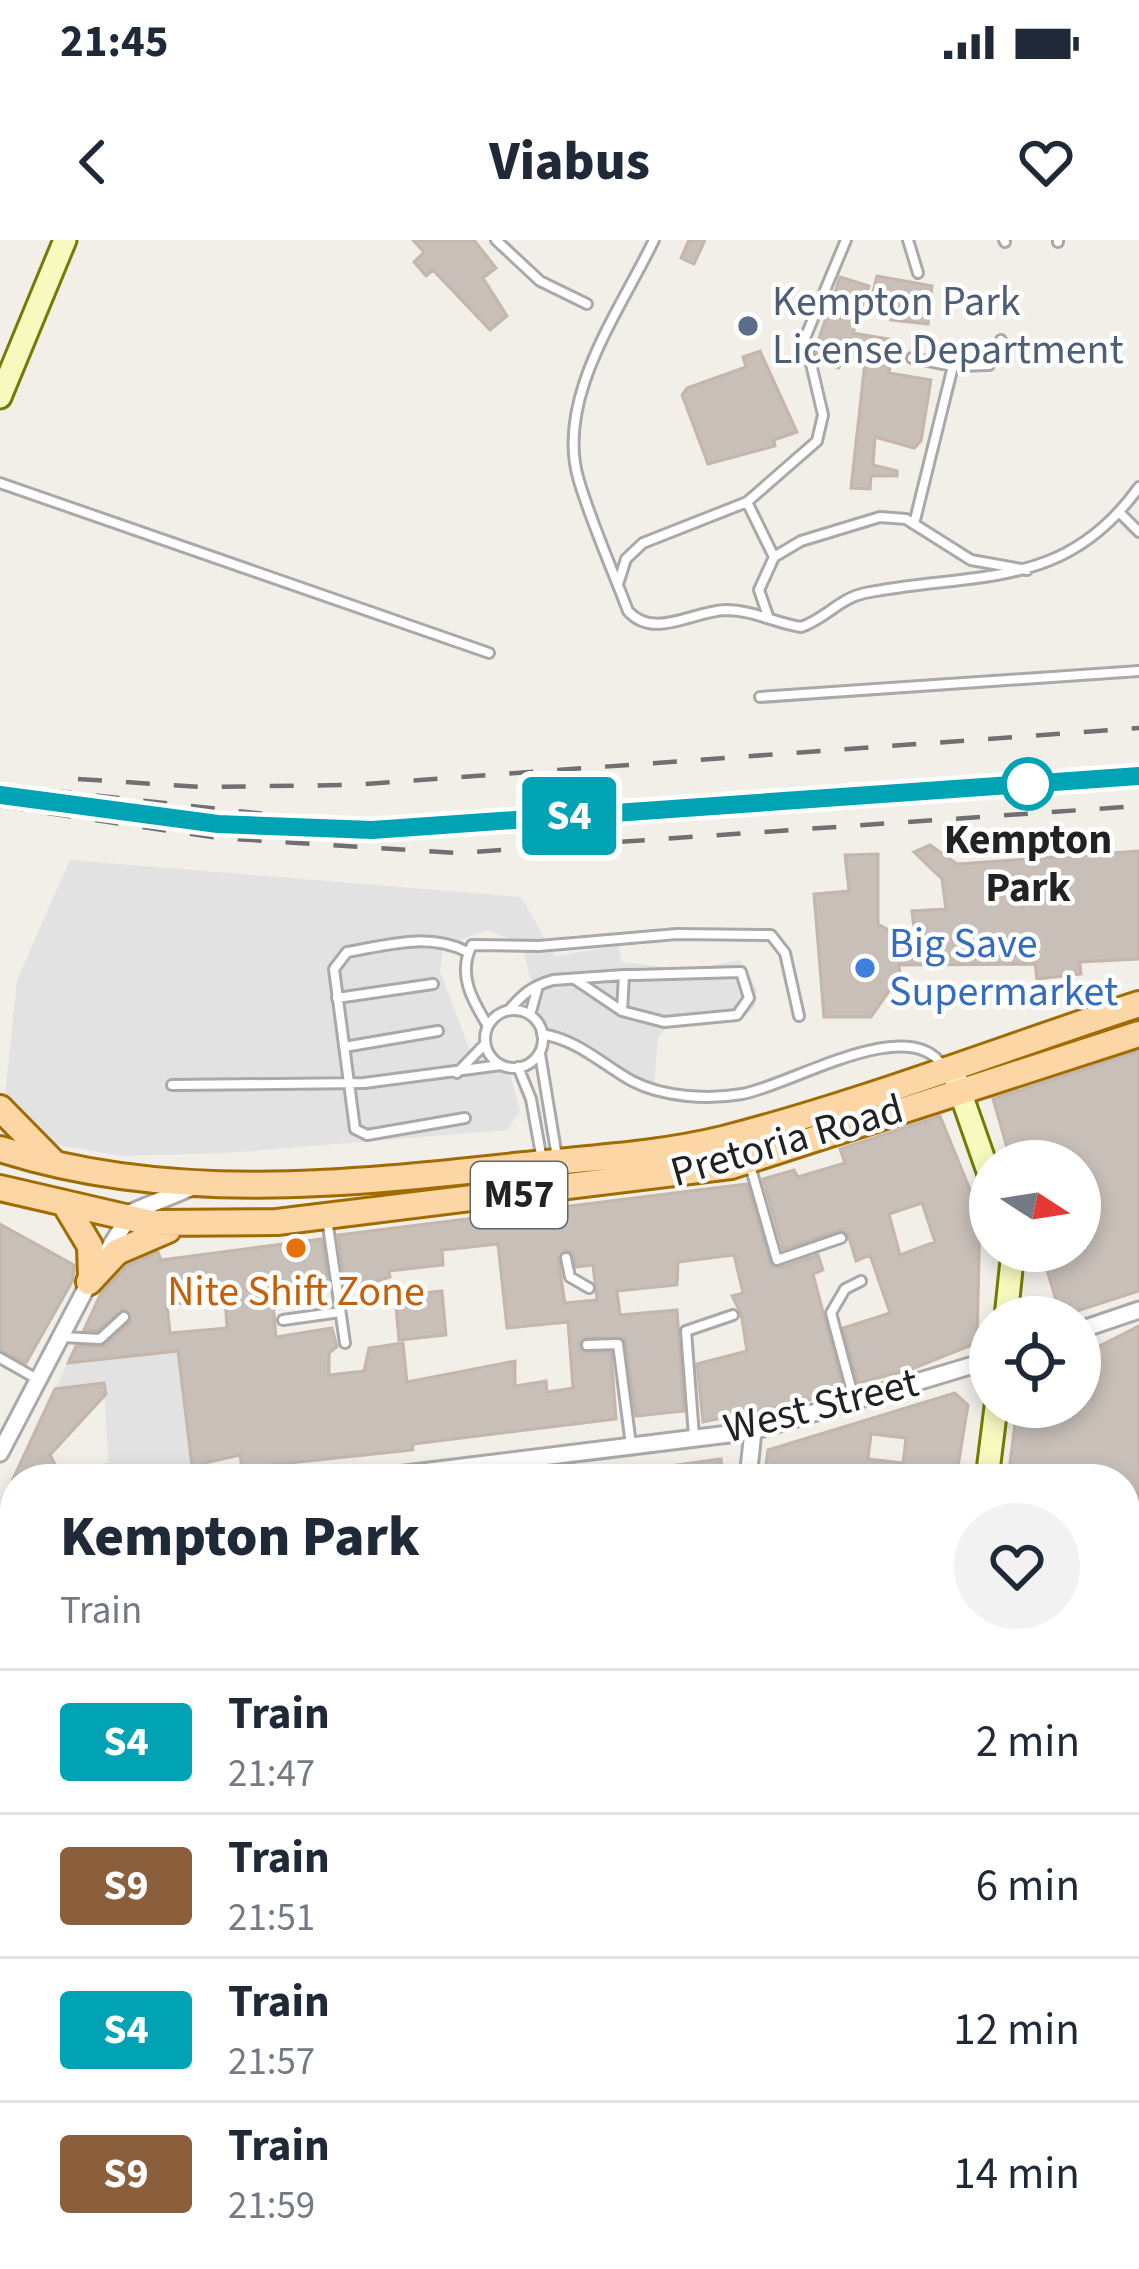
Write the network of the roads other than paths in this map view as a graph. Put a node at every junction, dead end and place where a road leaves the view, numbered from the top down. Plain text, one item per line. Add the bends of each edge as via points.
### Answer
1 (496, 240) edge
2 (654, 240) edge
3 (846, 240) edge
4 (908, 240) edge
5 (63, 244) edge
6 (918, 273) dead end
7 (586, 304) dead end
8 (1001, 340) dead end
9 (911, 358) dead end
10 (953, 366) junction
11 (0, 397) edge
12 (0, 483) edge
13 (1139, 489) edge
14 (747, 502) junction
15 (1119, 512) junction
16 (914, 524) junction
17 (1139, 532) edge
18 (774, 557) junction
19 (1034, 571) junction
20 (618, 586) junction
21 (769, 617) junction
22 (489, 653) dead end
23 (1139, 671) edge
24 (760, 698) dead end
25 (467, 952) junction
26 (624, 975) junction
27 (575, 979) junction
28 (433, 983) dead end
29 (539, 985) junction
30 (337, 998) junction
31 (1139, 1004) edge
32 (509, 1010) junction
33 (622, 1011) junction
34 (530, 1015) junction
35 (799, 1016) dead end
36 (488, 1026) junction
37 (438, 1031) dead end
38 (542, 1034) junction
39 (1139, 1034) edge
40 (485, 1043) junction
41 (344, 1047) junction
42 (539, 1052) junction
43 (501, 1065) junction
44 (947, 1066) junction
45 (518, 1067) junction
46 (455, 1074) junction
47 (348, 1083) junction
48 (172, 1085) dead end
49 (960, 1090) junction
50 (0, 1108) edge
51 (465, 1118) dead end
52 (977, 1140) edge
53 (0, 1149) edge
54 (748, 1161) junction
55 (550, 1162) junction
56 (57, 1165) junction
57 (202, 1185) junction
58 (0, 1188) edge
59 (557, 1194) junction
60 (67, 1206) junction
61 (326, 1218) junction
62 (126, 1219) junction
63 (188, 1224) junction
64 (841, 1238) dead end
65 (566, 1258) dead end
66 (90, 1281) junction
67 (861, 1281) dead end
68 (590, 1288) dead end
69 (1139, 1310) edge
70 (340, 1312) junction
71 (733, 1315) dead end
72 (124, 1317) dead end
73 (284, 1320) dead end
74 (1101, 1323) edge
75 (61, 1337) junction
76 (345, 1343) dead end
77 (587, 1345) dead end
78 (0, 1358) edge
79 (969, 1366) edge
80 (38, 1380) junction
81 (855, 1400) junction
82 (993, 1428) edge
83 (753, 1431) junction
84 (694, 1437) junction
85 (632, 1446) junction
86 (0, 1454) edge
87 (533, 1464) edge
88 (750, 1464) edge
89 (989, 1464) edge

1 - 7 lane via 540,280
2 - 20 lane via 581,392 574,433 579,481
3 - 14 lane via 805,338 822,428 796,465
4 - 6 lane
5 - 11 main road
8 - 10 lane via 989,364
9 - 10 lane
10 - 16 lane
12 - 22 lane
13 - 15 lane
14 - 18 lane
14 - 20 lane via 644,543 626,559
15 - 17 lane
15 - 19 lane
16 - 18 lane via 880,517
16 - 19 lane via 971,560
18 - 21 lane via 759,590
19 - 21 lane via 860,593 801,627
20 - 21 lane via 628,611 649,626 724,610
23 - 24 lane
25 - 30 lane via 433,940 346,952 334,969
25 - 35 lane via 484,942 764,933 785,953
25 - 36 lane via 467,987
26 - 27 lane
26 - 33 lane
26 - 33 lane via 742,972 749,998 737,1015 719,1017 664,1022
27 - 29 lane
27 - 33 lane
28 - 30 lane
29 - 32 lane
29 - 34 lane
30 - 41 lane
31 - 44 main road, Pretoria Road / M57
32 - 34 lane
32 - 36 lane
34 - 38 lane
36 - 40 lane
37 - 41 lane
38 - 42 lane
38 - 44 lane via 580,1045 650,1089 685,1095 746,1094 904,1045 929,1050
39 - 49 main road, Pretoria Road / M57
40 - 43 lane
40 - 46 lane
41 - 47 lane
42 - 45 lane
42 - 55 lane
43 - 45 lane
43 - 46 lane
44 - 49 main road
44 - 55 main road, Pretoria Road / M57 via 726,1138
45 - 55 lane
46 - 47 lane
47 - 48 lane
47 - 51 lane via 361,1134
49 - 52 main road
49 - 54 main road, Pretoria Road / M57
50 - 56 main road
53 - 56 main road, Pretoria Road / M57
54 - 59 main road, Pretoria Road / M57
54 - 64 lane via 775,1259
55 - 57 main road, Pretoria Road / M57 via 372,1183
55 - 59 lane
55 - 59 lane
56 - 57 main road, Pretoria Road / M57
57 - 62 street via 157,1198
58 - 60 main road, Pretoria Road / M57
59 - 61 main road, Pretoria Road / M57
60 - 62 main road, Pretoria Road / M57
60 - 66 main road via 90,1246
61 - 63 main road, Pretoria Road / M57
61 - 70 lane
62 - 63 main road, Pretoria Road / M57
62 - 66 street
63 - 66 main road via 128,1245
65 - 68 lane via 570,1277
66 - 75 street
67 - 81 lane via 845,1288 831,1313
69 - 74 street
70 - 73 lane
70 - 76 lane
71 - 84 lane via 686,1331
72 - 75 lane via 100,1339
75 - 80 street
77 - 85 lane via 617,1344
78 - 80 lane
79 - 81 street, West Street
80 - 86 street
81 - 83 street, West Street
82 - 89 main road
83 - 84 street, West Street
83 - 88 street
84 - 85 street, West Street
85 - 87 street, West Street

